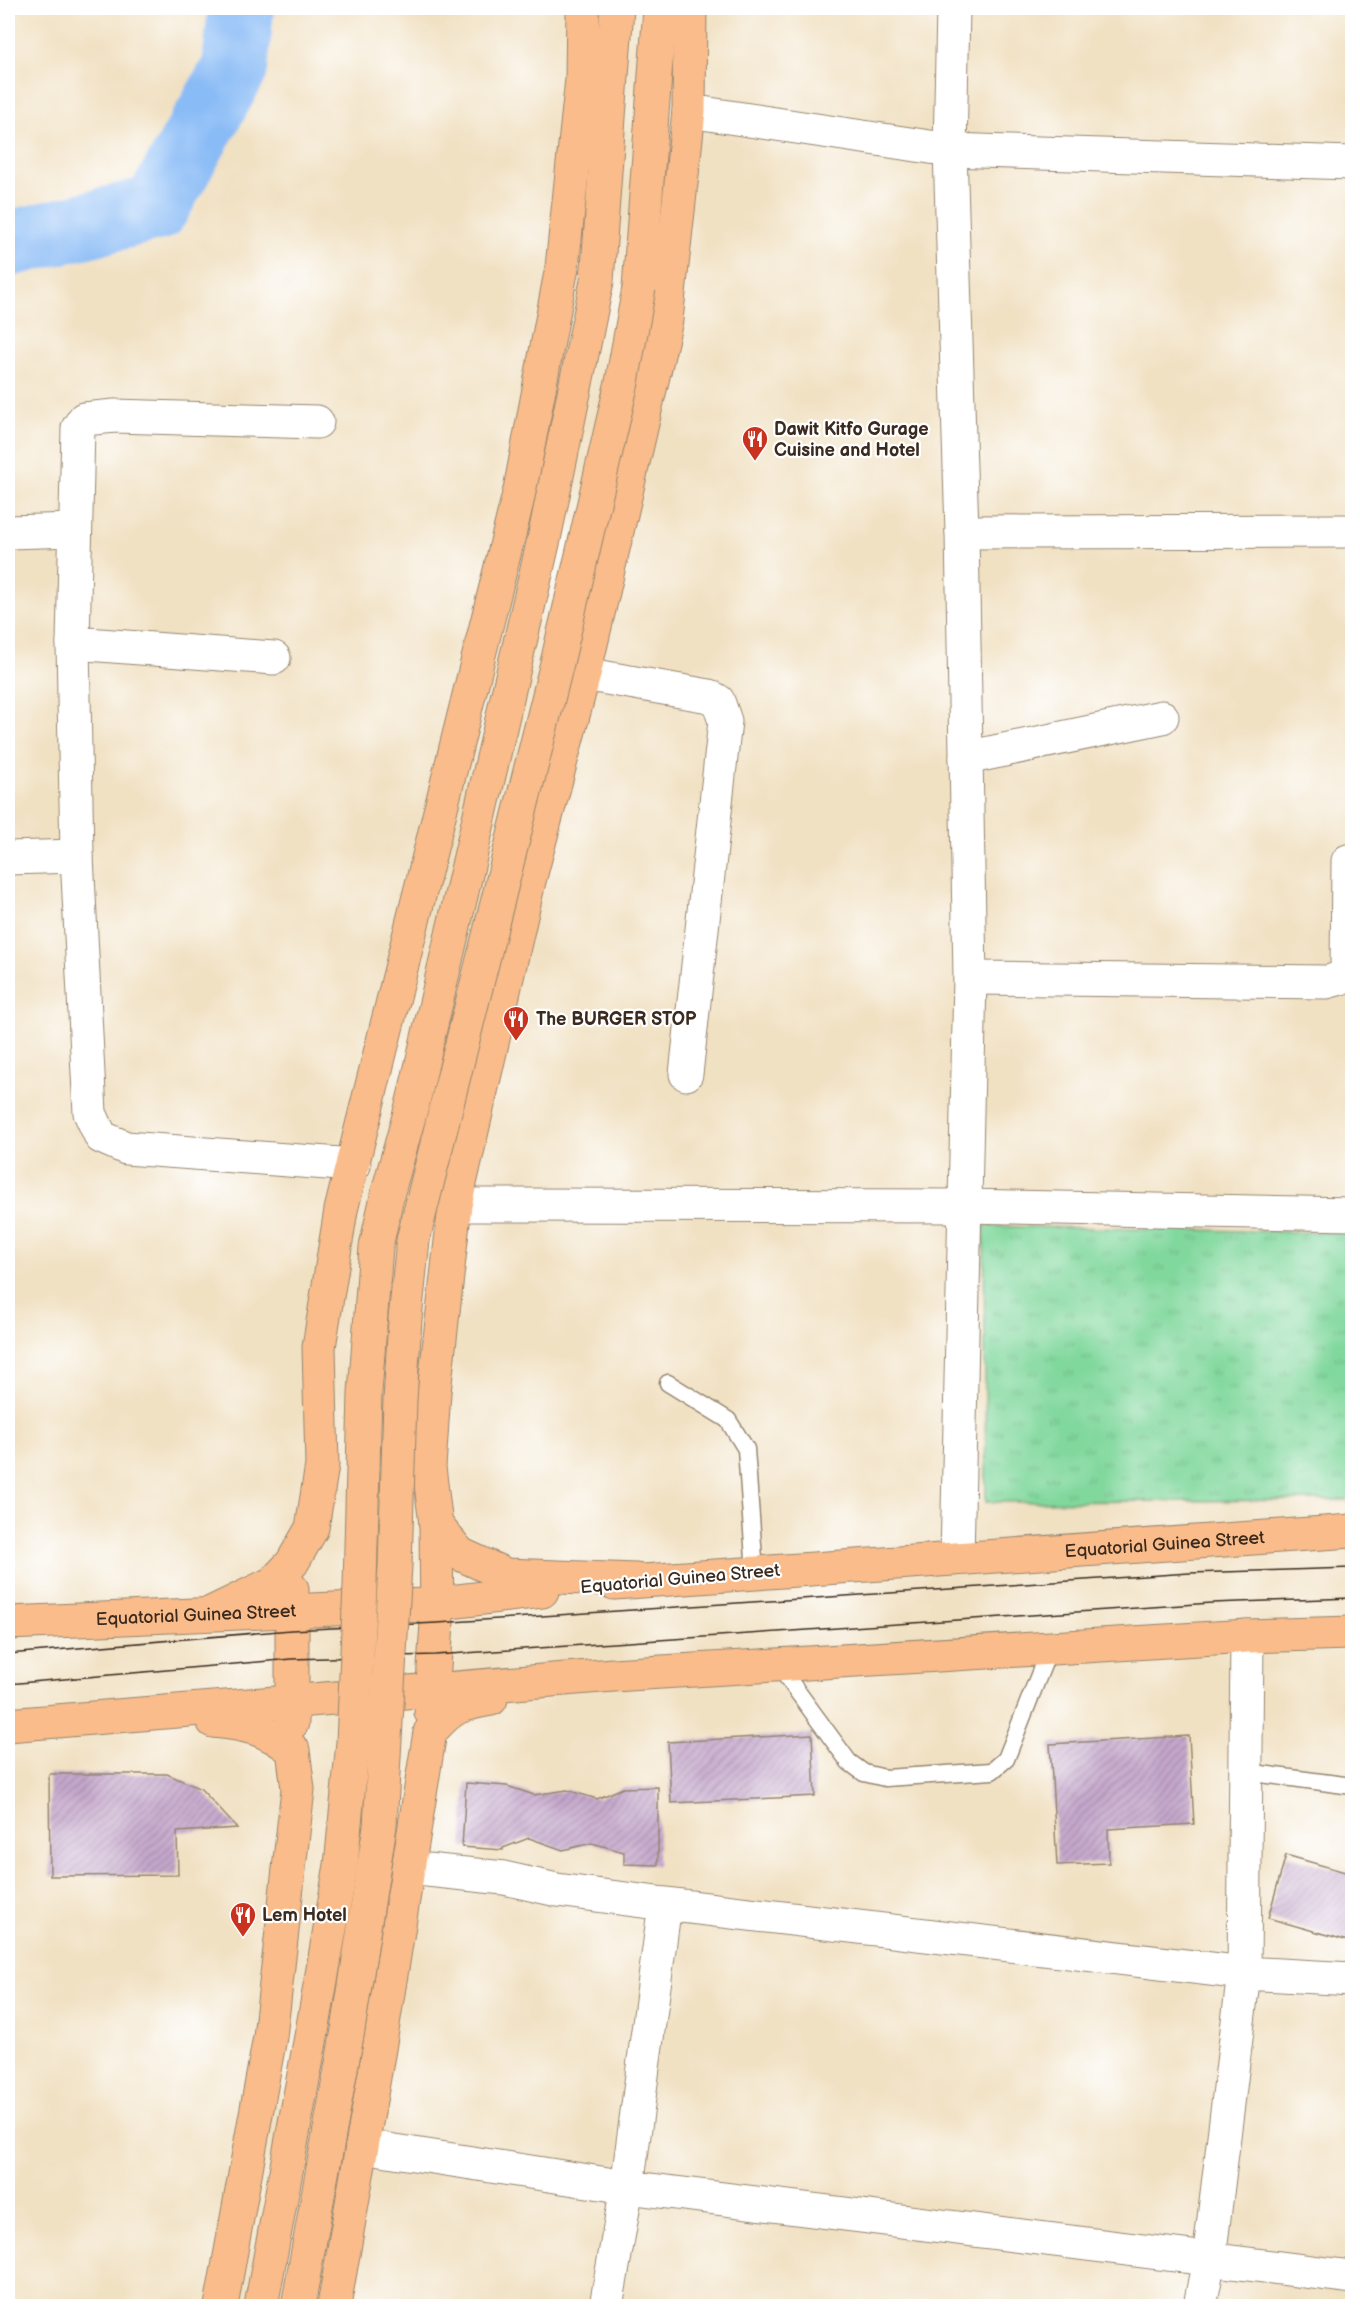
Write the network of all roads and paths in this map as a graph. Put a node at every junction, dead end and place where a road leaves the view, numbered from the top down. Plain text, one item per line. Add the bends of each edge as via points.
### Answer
1 (583, 8) edge
2 (617, 8) edge
3 (660, 8) edge
4 (690, 8) edge
5 (953, 8) edge
6 (689, 111) junction
7 (950, 150) junction
8 (1353, 164) edge
9 (317, 422) dead end
10 (75, 530) junction
11 (1353, 531) edge
12 (8, 532) edge
13 (962, 532) junction
14 (73, 643) junction
15 (274, 658) dead end
16 (584, 674) junction
17 (1162, 717) dead end
18 (966, 758) junction
19 (77, 856) junction
20 (8, 858) edge
21 (1348, 861) dead end
22 (970, 978) junction
23 (686, 1074) dead end
24 (354, 1165) junction
25 (456, 1205) junction
26 (965, 1206) junction
27 (1353, 1214) edge
28 (668, 1383) dead end
29 (436, 1525) junction
30 (1353, 1531) edge
31 (957, 1558) junction
32 (292, 1563) junction
33 (755, 1572) junction
34 (636, 1580) junction
35 (437, 1603) junction
36 (291, 1610) junction
37 (211, 1613) junction
38 (8, 1623) edge
39 (1353, 1633) edge
40 (1247, 1636) junction
41 (1050, 1647) junction
42 (778, 1665) junction
43 (613, 1675) junction
44 (432, 1691) junction
45 (291, 1702) junction
46 (161, 1713) junction
47 (8, 1725) edge
48 (430, 1732) junction
49 (293, 1750) junction
50 (1246, 1772) junction
51 (1353, 1786) edge
52 (408, 1868) junction
53 (665, 1904) junction
54 (1244, 1973) junction
55 (1353, 1979) edge
56 (362, 2146) junction
57 (627, 2187) junction
58 (1209, 2259) junction
59 (1353, 2277) edge
60 (221, 2307) edge
61 (261, 2307) edge
62 (298, 2307) edge
63 (334, 2307) edge
64 (606, 2307) edge
65 (1200, 2307) edge

1 - 24 main road via 582,79 562,267 520,490
2 - 61 main road, bridge via 597,281 536,571 376,1247 364,1394 353,1742 341,1865
3 - 62 main road, bridge via 639,288 622,382 558,663 413,1240 399,1400 395,1566 380,1826
4 - 6 main road
5 - 7 street
6 - 7 street
6 - 16 main road via 666,320
7 - 8 street
7 - 13 street
9 - 10 street via 115,416 84,419 78,428
10 - 12 street
10 - 14 street
11 - 13 street
13 - 18 street
14 - 15 street
14 - 19 street
16 - 23 street via 709,696 718,701 725,721
16 - 25 main road via 529,881
17 - 18 street
18 - 22 street
19 - 20 street
19 - 24 street via 90,1113 101,1137 126,1148
21 - 22 street via 1347,971 1341,978 1327,982
22 - 26 street
24 - 32 main road via 341,1210 320,1347 322,1465 312,1528
25 - 26 street
25 - 29 main road via 429,1467
26 - 27 street
26 - 31 street
28 - 33 lane via 728,1420 746,1449
29 - 34 main road via 460,1554 506,1575
29 - 35 main road
30 - 31 main road, Equatorial Guinea Street
31 - 33 main road, Equatorial Guinea Street
32 - 36 main road
32 - 37 main road via 273,1583
33 - 34 main road, Equatorial Guinea Street
34 - 35 main road, Equatorial Guinea Street
35 - 36 main road, Equatorial Guinea Street
35 - 44 main road
36 - 37 main road, Equatorial Guinea Street
36 - 45 main road
37 - 38 main road, Equatorial Guinea Street
39 - 40 main road
40 - 41 main road
40 - 50 street
41 - 42 main road
41 - 42 lane via 1006,1758 992,1771 885,1778 864,1773 849,1762
42 - 43 main road
43 - 44 main road
43 - 48 main road via 461,1705 447,1713
44 - 45 main road
44 - 48 main road
45 - 46 main road
45 - 49 main road
46 - 47 main road
46 - 49 main road via 245,1724 278,1737
48 - 52 main road
49 - 60 main road via 298,1790 270,2037
50 - 51 lane
50 - 54 street
52 - 53 street via 504,1878 556,1890
52 - 56 main road
53 - 54 street
53 - 57 street
54 - 55 street
54 - 58 street
56 - 57 street
56 - 63 main road
57 - 58 street
57 - 64 street
58 - 59 street
58 - 65 street

